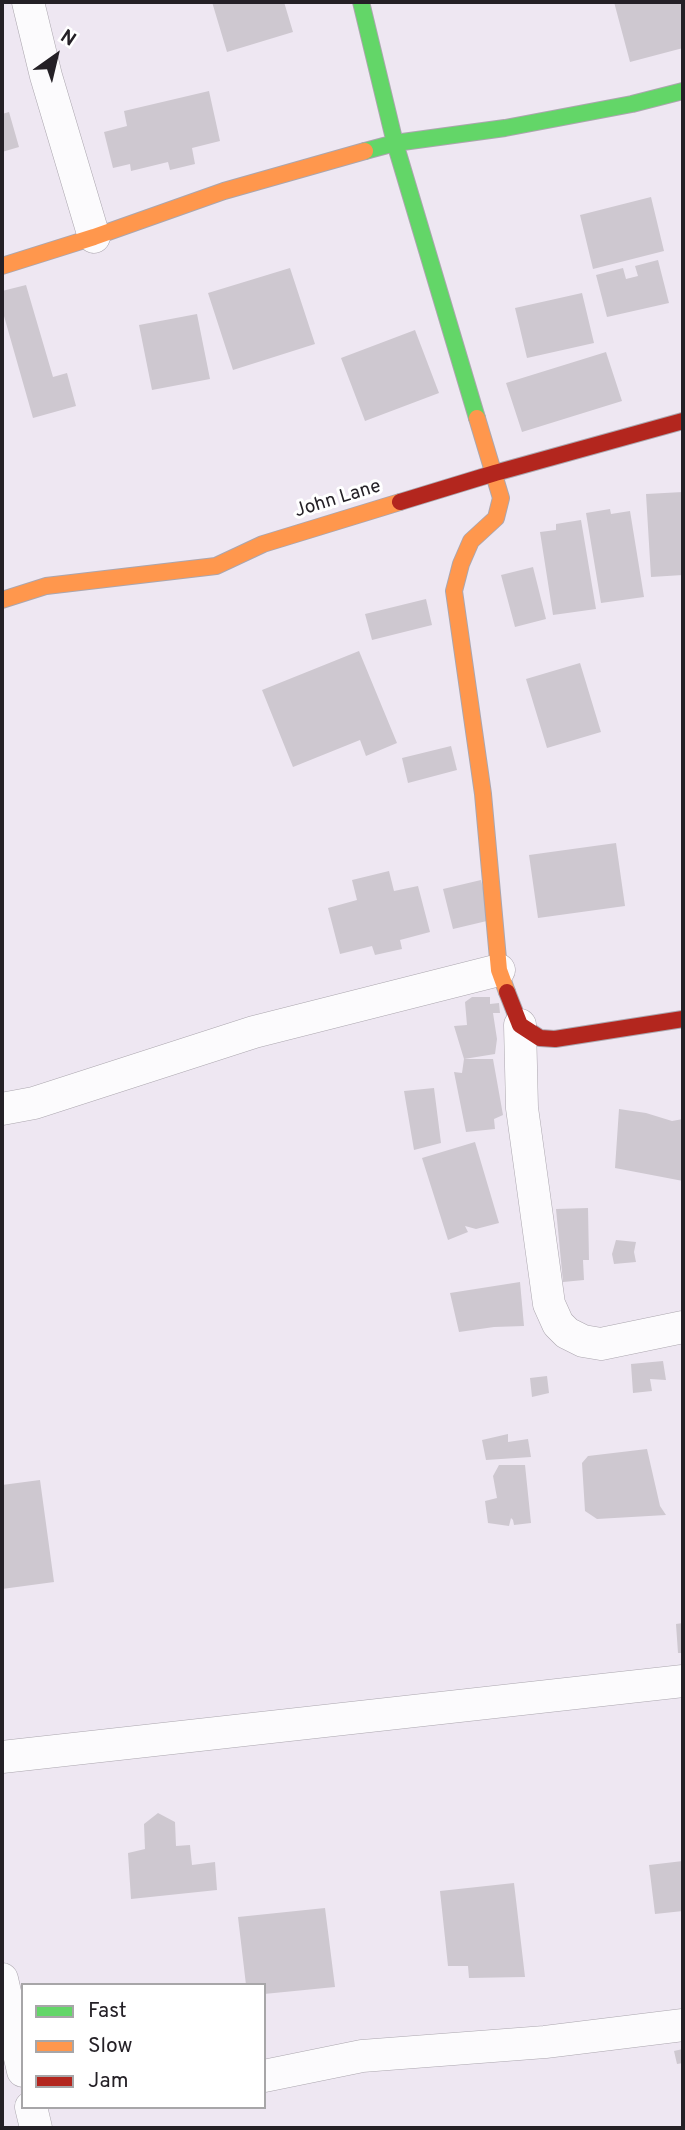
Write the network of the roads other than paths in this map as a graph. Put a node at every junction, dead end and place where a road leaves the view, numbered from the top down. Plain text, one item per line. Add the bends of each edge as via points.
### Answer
1 (28, 2) edge
2 (362, 2) edge
3 (683, 91) edge
4 (395, 143) junction
5 (94, 237) junction
6 (2, 266) edge
7 (683, 421) edge
8 (495, 474) junction
9 (2, 600) edge
10 (499, 970) junction
11 (683, 1019) edge
12 (520, 1025) junction
13 (2, 1109) edge
14 (683, 1327) edge
15 (683, 1681) edge
16 (2, 1757) edge
17 (2, 1979) edge
18 (683, 2025) edge
19 (21, 2062) edge
20 (266, 2076) edge
21 (31, 2109) edge
22 (36, 2128) edge

1 - 5 street
2 - 4 street
3 - 4 street via 505,128
4 - 5 street via 224,191
4 - 8 street
5 - 6 street
7 - 8 street, John Lane
8 - 9 street, John Lane via 262,544 216,566 46,586
8 - 10 street via 501,498 496,518 471,541 454,591 483,794
10 - 12 street
10 - 13 street via 254,1032
11 - 12 street via 555,1039 540,1038
12 - 14 street via 522,1108 549,1304 558,1324 583,1341 601,1344
15 - 16 street
17 - 19 street
18 - 20 street via 545,2042 362,2056
21 - 22 street

